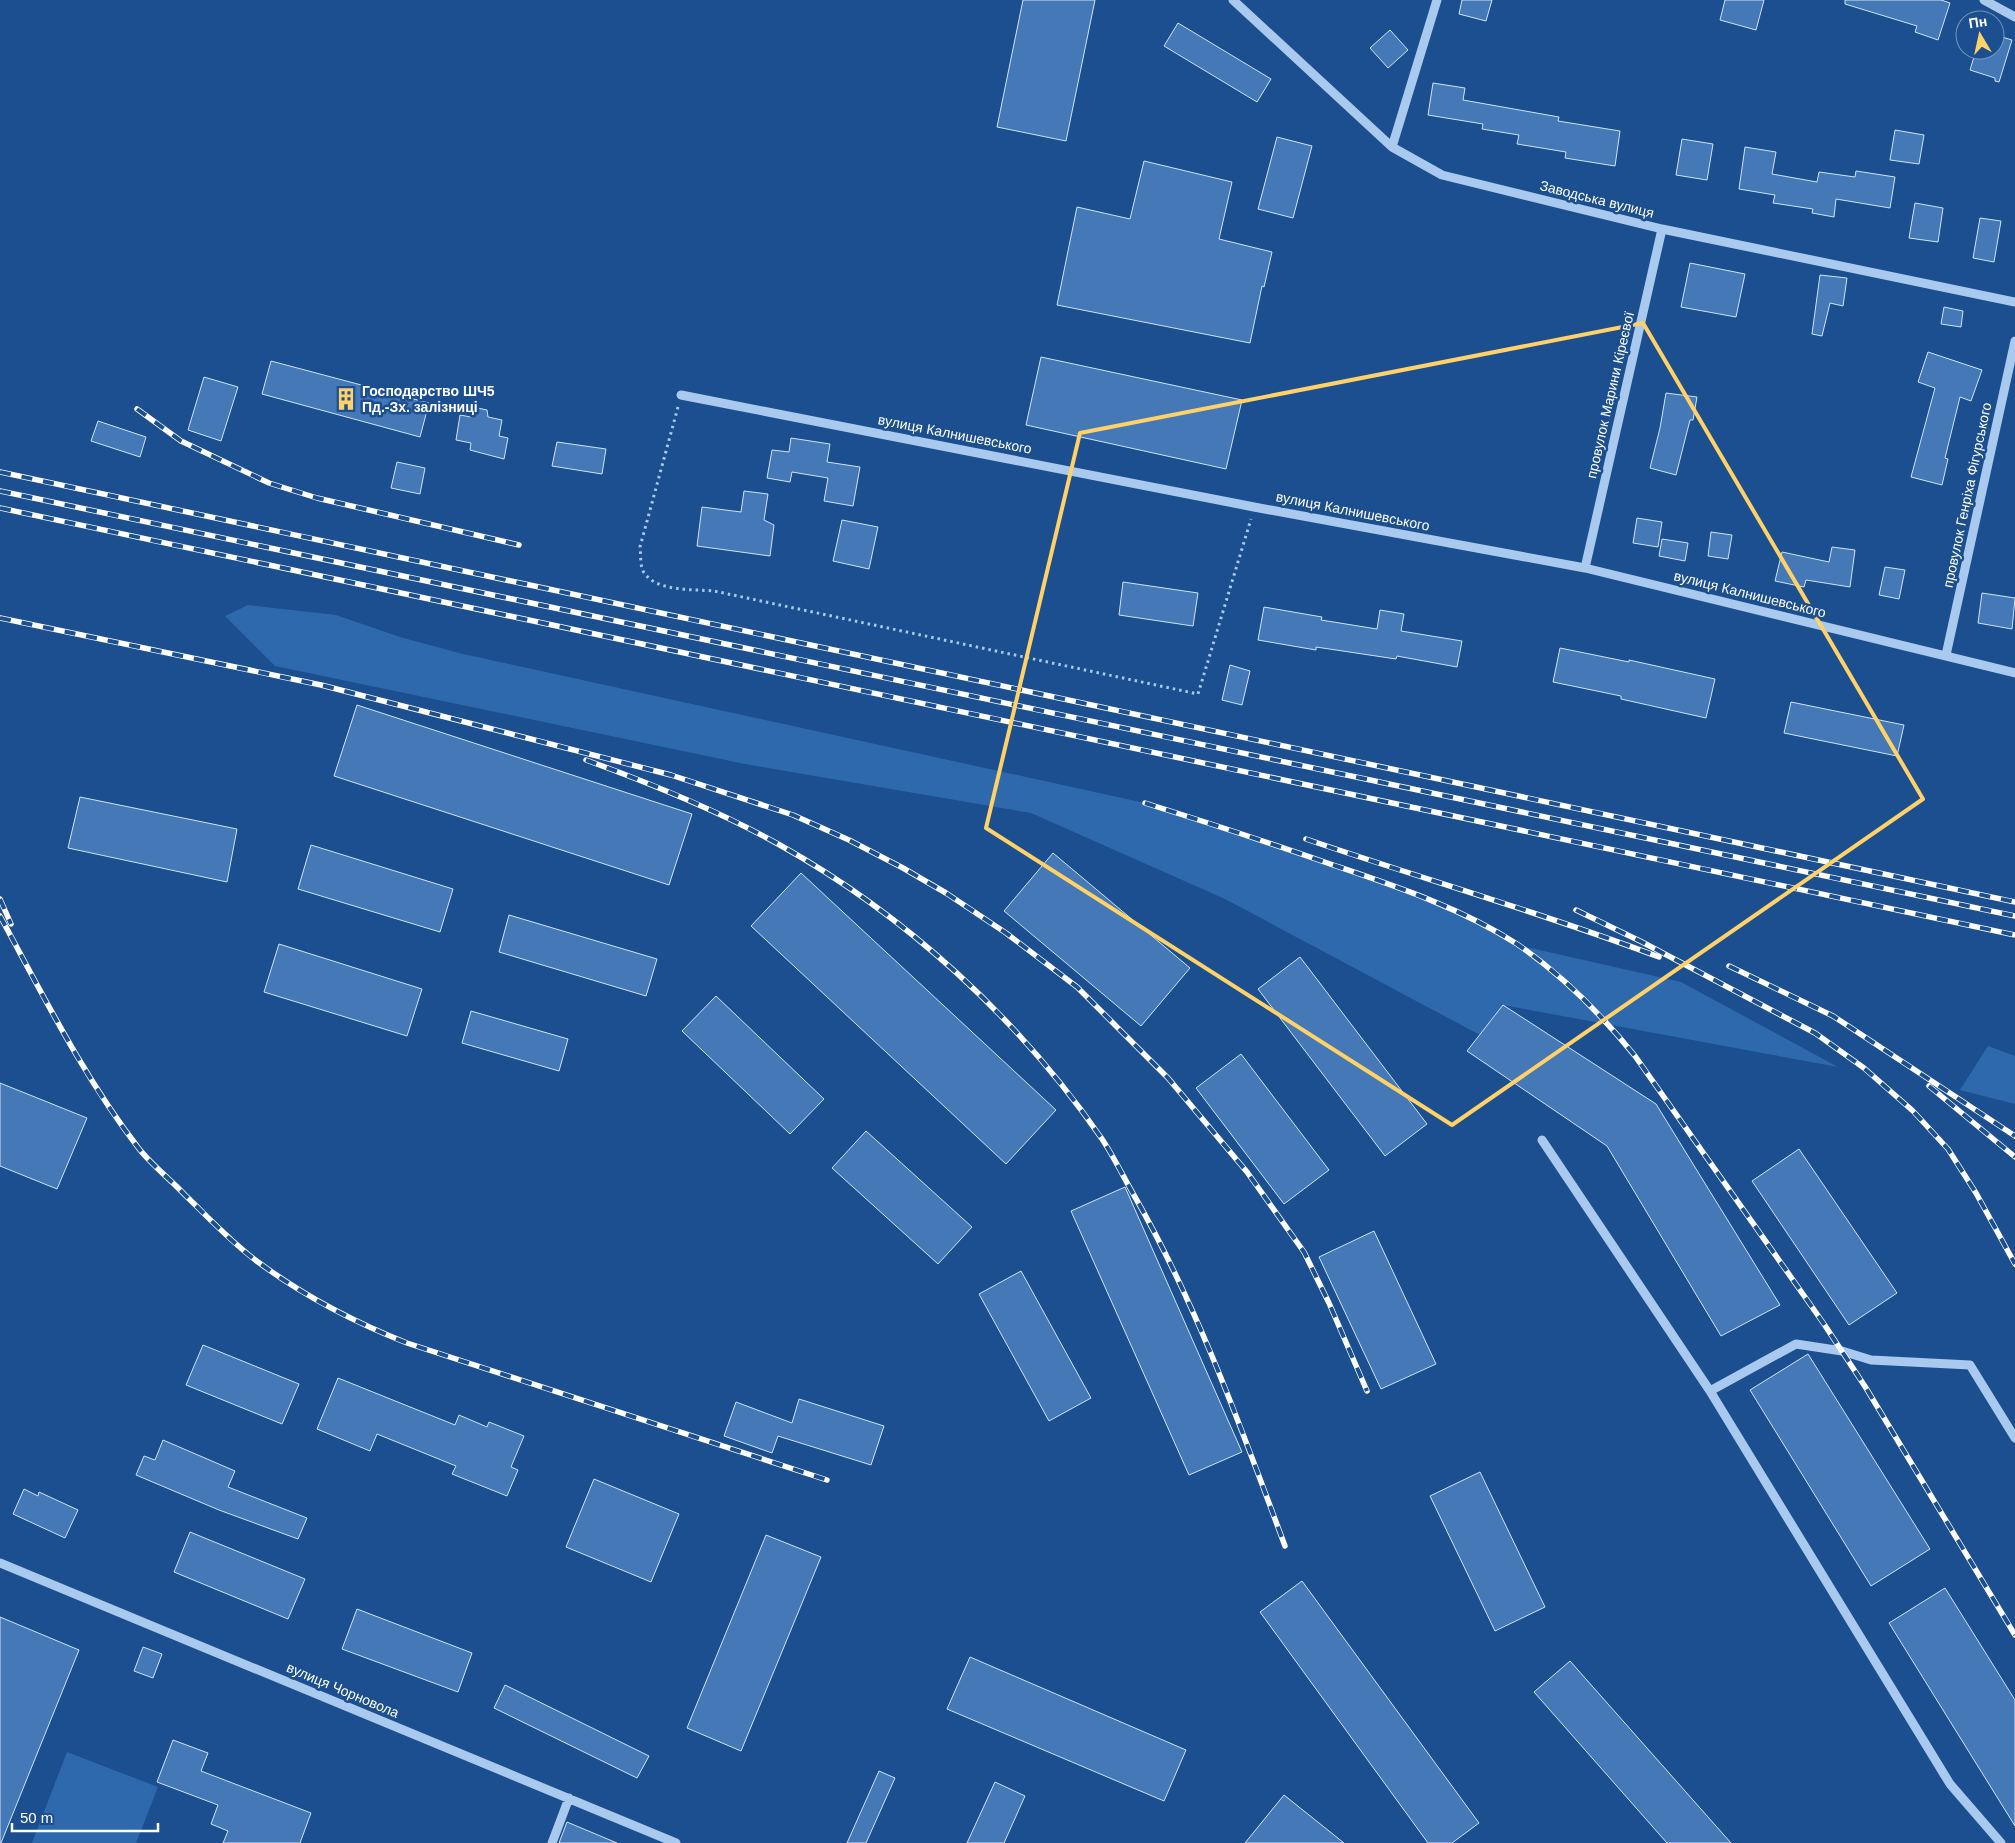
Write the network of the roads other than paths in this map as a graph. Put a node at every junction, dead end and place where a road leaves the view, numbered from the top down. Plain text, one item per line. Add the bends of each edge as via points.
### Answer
1 (1234, 0) edge
2 (1438, 0) edge
3 (1984, 0) edge
4 (2015, 17) edge
5 (1392, 148) junction
6 (1662, 229) junction
7 (2015, 302) edge
8 (2015, 340) edge
9 (681, 395) road end
10 (1585, 568) junction
11 (1946, 655) junction
12 (2015, 673) edge
13 (1542, 1140) dead end
14 (1710, 1391) junction
15 (2015, 1438) edge
16 (0, 1563) edge
17 (568, 1798) junction
18 (552, 1843) edge
19 (676, 1843) edge
20 (2001, 1843) edge

1 - 5 street, Заводська вулиця
2 - 5 street
3 - 4 street
5 - 6 street, Заводська вулиця via 1442,175
6 - 7 street, Заводська вулиця
6 - 10 street, провулок Марини Кіреєвої
8 - 11 street, провулок Генріха Фігурського
9 - 10 street, вулиця Калнишевського
10 - 11 street, вулиця Калнишевського
11 - 12 street, вулиця Калнишевського
13 - 14 street
14 - 15 street via 1796,1344 1842,1351 1871,1360 1970,1366
14 - 20 street via 1950,1784
16 - 17 street, вулиця Чорновола
17 - 18 street
17 - 19 street, вулиця Чорновола

